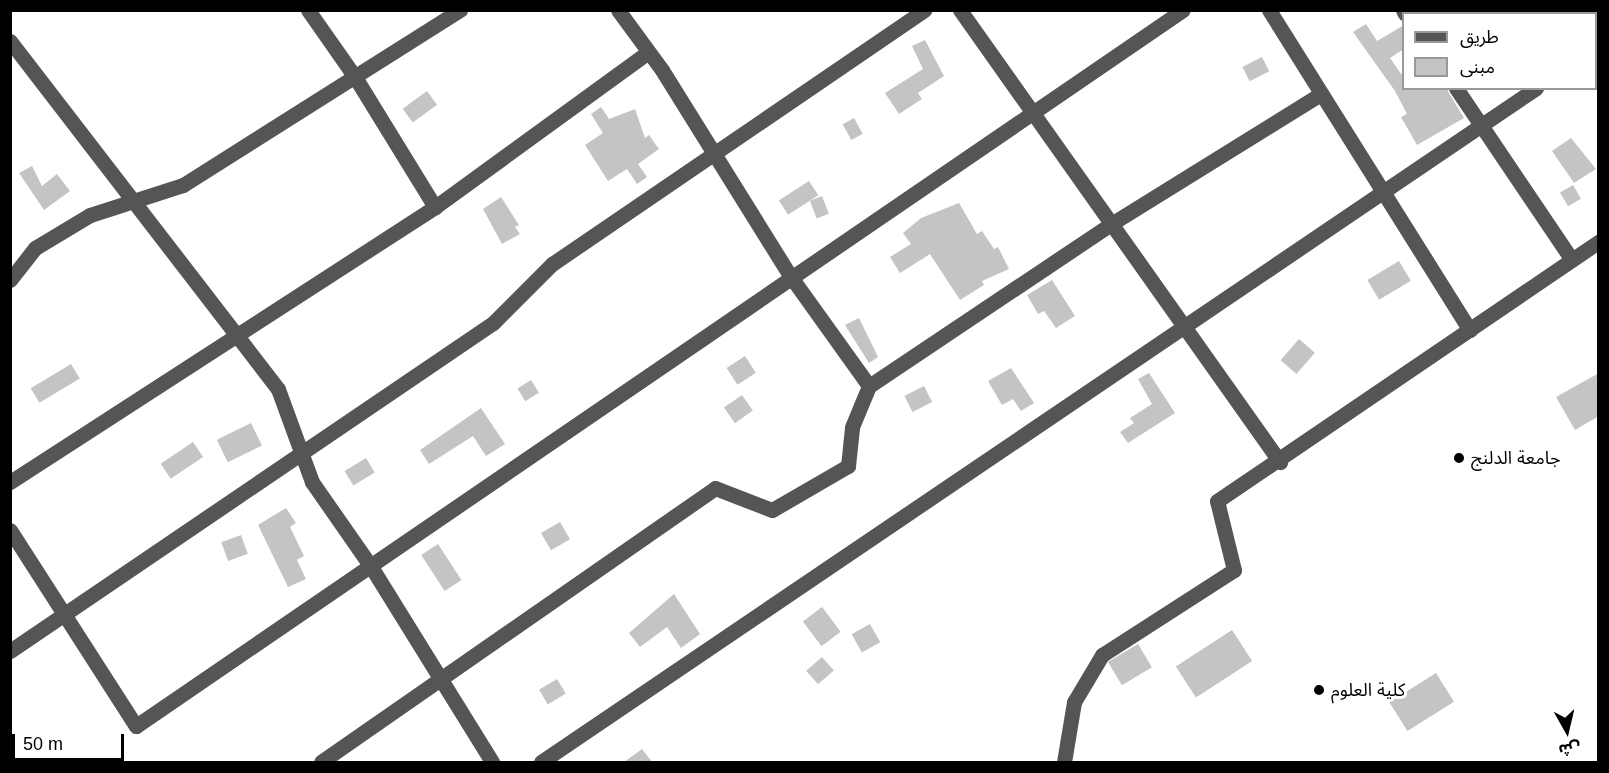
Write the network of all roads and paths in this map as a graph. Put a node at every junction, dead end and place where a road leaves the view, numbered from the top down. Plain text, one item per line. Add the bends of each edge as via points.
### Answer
1 (308, 10) edge
2 (459, 10) edge
3 (618, 10) edge
4 (925, 10) edge
5 (960, 10) edge
6 (1155, 10) edge
7 (1183, 10) edge
8 (1269, 10) edge
9 (1164, 24) junction
10 (10, 42) edge
11 (648, 52) junction
12 (355, 77) junction
13 (1457, 90) edge
14 (1533, 90) edge
15 (1319, 95) junction
16 (1034, 115) junction
17 (1482, 128) junction
18 (714, 154) junction
19 (1386, 193) junction
20 (135, 201) junction
21 (435, 207) junction
22 (1111, 224) junction
23 (1599, 242) edge
24 (1572, 260) junction
25 (791, 277) junction
26 (10, 280) edge
27 (1186, 329) junction
28 (1470, 330) junction
29 (236, 333) junction
30 (869, 386) junction
31 (301, 452) junction
32 (1280, 462) junction
33 (10, 482) edge
34 (10, 530) edge
35 (370, 565) junction
36 (64, 614) junction
37 (10, 651) edge
38 (442, 681) junction
39 (321, 762) edge
40 (492, 762) edge
41 (541, 762) edge
42 (1064, 762) edge

1 - 12 street
2 - 12 street
3 - 11 street
4 - 18 street
5 - 16 street
6 - 9 street
7 - 9 street
8 - 15 street
9 - 16 street
10 - 20 street
11 - 18 street
11 - 21 street
12 - 20 street via 183,185
12 - 21 street
13 - 17 street
14 - 17 street
15 - 19 street
15 - 22 street
16 - 22 street
16 - 25 street
17 - 19 street
17 - 24 street
18 - 25 street
18 - 31 street via 552,264 493,323
19 - 27 street
19 - 28 street
20 - 26 street via 90,215 35,248
20 - 29 street
21 - 29 street
22 - 27 street
22 - 30 street
23 - 24 street
24 - 28 street
25 - 30 street
25 - 35 street
27 - 32 street
27 - 41 street
28 - 32 street
29 - 31 street via 278,389
29 - 33 street
30 - 38 street via 852,428 848,466 772,510 714,488
31 - 35 street via 312,482
31 - 36 street
32 - 42 street via 1217,501 1234,570 1102,655 1074,702
34 - 36 street
35 - 36 street via 136,726
35 - 38 street
36 - 37 street
38 - 39 street
38 - 40 street

